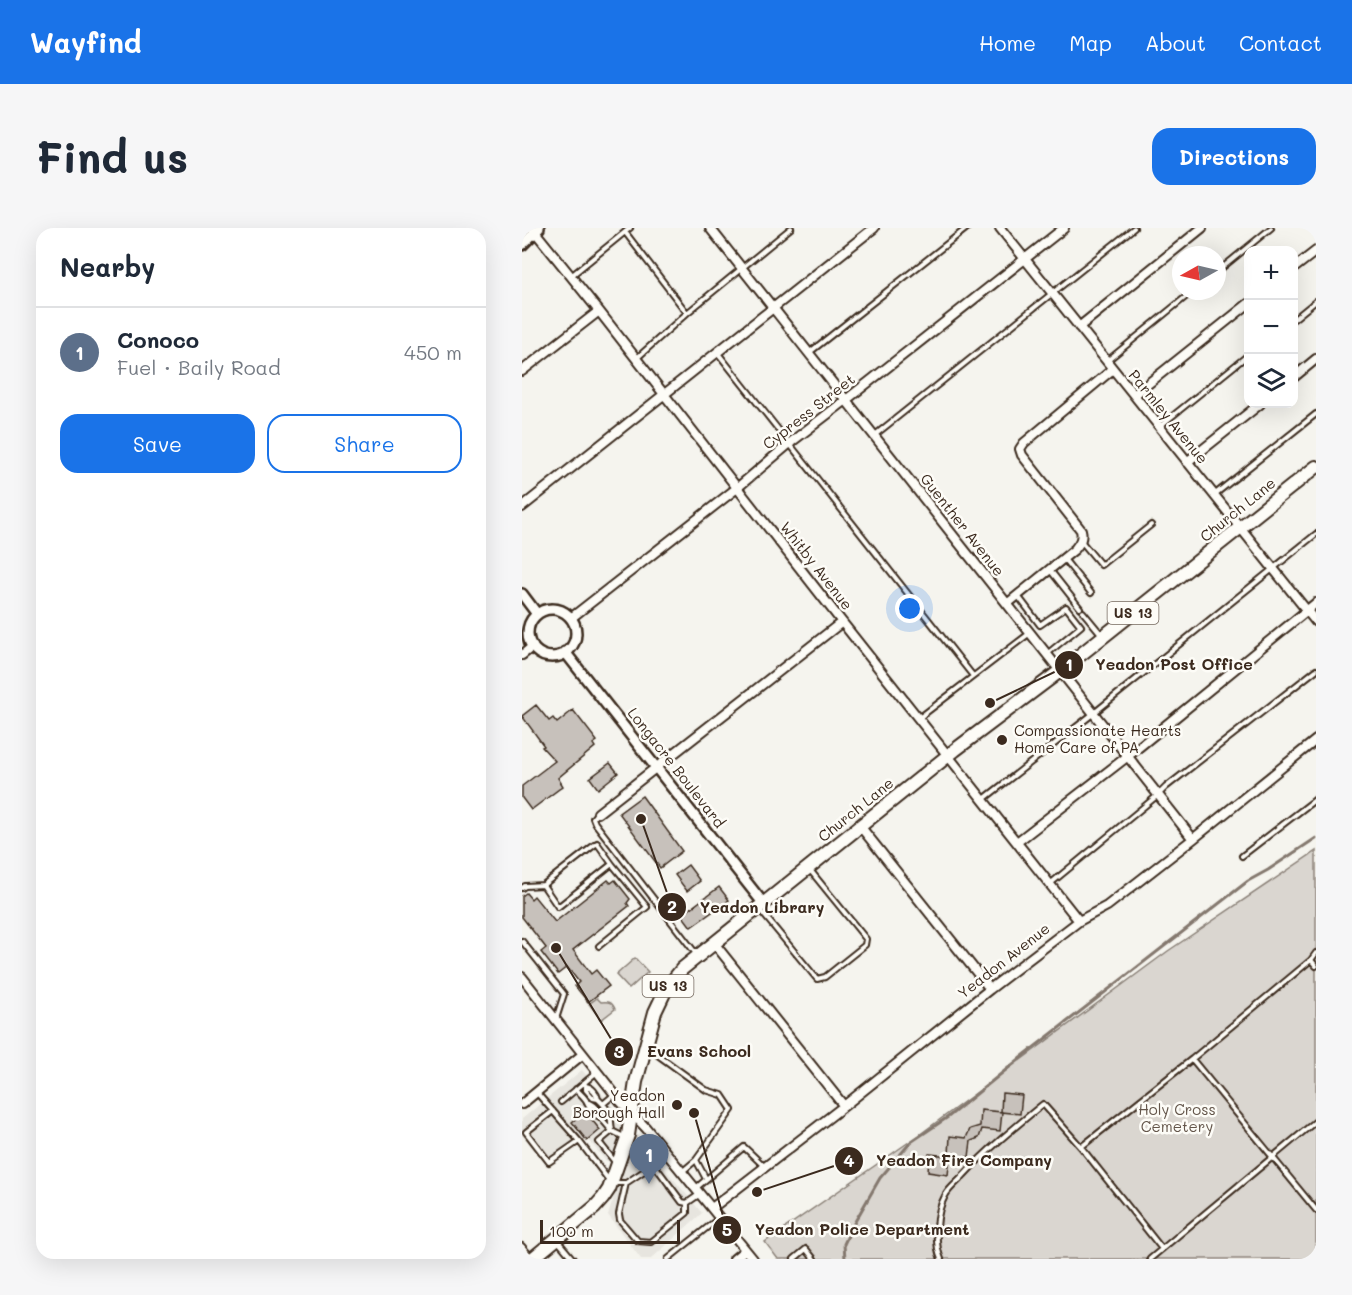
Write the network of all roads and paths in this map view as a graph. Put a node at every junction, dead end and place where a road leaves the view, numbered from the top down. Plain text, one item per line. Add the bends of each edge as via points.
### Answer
1 (630, 228) edge
2 (710, 228) edge
3 (791, 228) edge
4 (874, 228) edge
5 (967, 228) edge
6 (1000, 228) edge
7 (1064, 228) edge
8 (1134, 228) edge
9 (1202, 228) edge
10 (1271, 228) edge
11 (535, 229) edge
12 (625, 232) junction
13 (522, 235) edge
14 (522, 245) edge
15 (1316, 251) edge
16 (1025, 259) junction
17 (1298, 264) edge
18 (1226, 265) edge
19 (742, 268) junction
20 (571, 276) junction
21 (1052, 293) junction
22 (1182, 300) edge
23 (1316, 301) edge
24 (773, 307) junction
25 (1244, 307) edge
26 (599, 311) junction
27 (687, 313) junction
28 (1298, 315) edge
29 (1079, 327) junction
30 (717, 352) junction
31 (809, 353) junction
32 (636, 358) junction
33 (1244, 358) edge
34 (1316, 359) edge
35 (1106, 361) junction
36 (1113, 369) junction
37 (522, 371) edge
38 (1298, 373) edge
39 (665, 395) junction
40 (1134, 395) junction
41 (846, 400) junction
42 (1255, 408) edge
43 (1316, 414) edge
44 (1159, 426) junction
45 (874, 435) junction
46 (790, 443) junction
47 (1187, 462) junction
48 (1316, 467) edge
49 (737, 488) junction
50 (1214, 495) junction
51 (522, 507) edge
52 (1151, 525) dead end
53 (1240, 527) junction
54 (1316, 534) edge
55 (1081, 540) junction
56 (1063, 558) junction
57 (1272, 568) junction
58 (1049, 570) junction
59 (1091, 593) dead end
60 (522, 594) edge
61 (1018, 595) junction
62 (1316, 603) edge
63 (1007, 604) junction
64 (1306, 610) junction
65 (537, 614) junction
66 (571, 618) junction
67 (842, 622) junction
68 (1316, 622) edge
69 (1030, 633) junction
70 (1103, 637) junction
71 (533, 646) junction
72 (565, 652) junction
73 (1047, 654) junction
74 (522, 655) edge
75 (1316, 670) edge
76 (1060, 671) junction
77 (973, 676) junction
78 (1094, 713) junction
79 (918, 718) junction
80 (1316, 740) edge
81 (948, 756) junction
82 (1128, 756) junction
83 (656, 767) junction
84 (1158, 795) junction
85 (983, 800) junction
86 (1316, 800) edge
87 (598, 813) joint
88 (860, 826) junction
89 (1193, 839) junction
90 (1017, 842) junction
91 (1242, 856) dead end
92 (612, 864) junction
93 (808, 867) junction
94 (1050, 884) junction
95 (543, 885) junction
96 (522, 888) edge
97 (761, 905) junction
98 (1079, 921) junction
99 (522, 941) edge
100 (714, 943) junction
101 (599, 946) dead end
102 (1316, 953) edge
103 (698, 956) junction
104 (1311, 960) junction
105 (1316, 966) edge
106 (522, 977) edge
107 (990, 988) junction
108 (556, 1019) junction
109 (645, 1046) junction
110 (584, 1054) junction
111 (1192, 1059) junction
112 (597, 1072) junction
113 (585, 1084) junction
114 (576, 1089) junction
115 (537, 1092) junction
116 (615, 1094) junction
117 (561, 1102) dead end
118 (522, 1104) edge
119 (603, 1104) junction
120 (844, 1106) junction
121 (553, 1111) junction
122 (631, 1112) junction
123 (1316, 1121) edge
124 (612, 1131) junction
125 (627, 1138) junction
126 (579, 1141) junction
127 (1081, 1147) junction
128 (1272, 1157) junction
129 (696, 1160) junction
130 (618, 1165) junction
131 (765, 1167) junction
132 (682, 1172) junction
133 (706, 1179) junction
134 (611, 1183) junction
135 (626, 1183) junction
136 (698, 1191) junction
137 (687, 1203) junction
138 (712, 1208) junction
139 (1316, 1210) edge
140 (720, 1218) junction
141 (556, 1239) junction
142 (522, 1246) edge
143 (1162, 1249) junction
144 (745, 1250) junction
145 (532, 1259) edge
146 (573, 1259) edge
147 (668, 1259) edge
148 (734, 1259) edge
149 (753, 1259) edge
150 (794, 1259) edge
151 (814, 1259) edge
152 (941, 1259) edge
153 (1150, 1259) edge

1 - 12 lane
2 - 19 street, Guenther Avenue
3 - 19 lane
4 - 24 street
5 - 31 lane
6 - 16 street, Parmley Avenue
7 - 16 street, Cypress Street
8 - 21 lane
9 - 29 street
10 - 18 lane
11 - 13 street
11 - 14 street
11 - 20 street, Whitby Avenue
12 - 20 lane
12 - 27 lane
15 - 17 street
16 - 21 street, Parmley Avenue
16 - 41 street, Cypress Street
19 - 24 street, Guenther Avenue
19 - 27 lane
20 - 26 street, Whitby Avenue
21 - 29 street, Parmley Avenue
21 - 45 lane
22 - 35 lane
23 - 28 lane
24 - 30 street
24 - 31 street, Guenther Avenue
25 - 40 street
26 - 32 street, Whitby Avenue
26 - 37 street
27 - 32 lane
29 - 35 street, Parmley Avenue
30 - 39 street
30 - 46 lane
31 - 41 street, Guenther Avenue
32 - 39 street, Whitby Avenue
33 - 44 lane
34 - 38 street
35 - 36 street, Parmley Avenue
36 - 40 street, Parmley Avenue
36 - 55 street via 1020,449 1081,530
39 - 49 street, Whitby Avenue
39 - 51 street
40 - 44 street, Parmley Avenue
41 - 45 street, Guenther Avenue
41 - 46 street, Cypress Street
42 - 47 street
43 - 50 lane
44 - 47 street, Parmley Avenue
45 - 63 street, Guenther Avenue
46 - 49 street, Cypress Street
46 - 77 lane
47 - 50 street, Parmley Avenue
48 - 53 main road, Church Lane / US 13
49 - 66 street, Cypress Street
49 - 67 street, Whitby Avenue
50 - 53 street, Parmley Avenue
52 - 55 lane via 1101,565
53 - 57 street, Parmley Avenue
53 - 70 main road, Church Lane / US 13
54 - 57 lane
55 - 56 street
56 - 58 street
56 - 59 lane
57 - 64 street, Parmley Avenue
57 - 78 lane
58 - 61 street
58 - 70 lane
60 - 65 street
61 - 63 street
61 - 73 lane via 1040,625 1066,607 1081,626
62 - 64 street
63 - 69 street, Guenther Avenue
64 - 68 street, Parmley Avenue
64 - 82 street
65 - 66 street via 557,609
65 - 71 street via 529,631
66 - 72 street via 576,637
67 - 79 street, Whitby Avenue
67 - 83 street
69 - 73 street, Guenther Avenue
69 - 77 lane
70 - 76 main road, Church Lane / US 13
71 - 72 street via 547,656
71 - 74 street
72 - 83 street, Longacre Boulevard
73 - 76 street, Guenther Avenue
75 - 84 lane
76 - 78 street, Guenther Avenue
76 - 81 main road, Church Lane / US 13
77 - 79 lane
78 - 82 street, Guenther Avenue
78 - 85 lane
79 - 81 street, Whitby Avenue
80 - 89 street, Yeadon Avenue
81 - 85 street, Whitby Avenue
81 - 88 main road, Church Lane / US 13
82 - 84 street, Guenther Avenue
82 - 90 street
83 - 87 street
83 - 97 street, Longacre Boulevard
84 - 89 street, Guenther Avenue
84 - 94 lane
85 - 90 street, Whitby Avenue
86 - 91 lane
87 - 103 lane via 595,823
88 - 93 main road, Church Lane / US 13
88 - 107 street
89 - 98 street, Yeadon Avenue via 1107,906
90 - 94 street, Whitby Avenue
92 - 95 lane via 597,843
92 - 95 lane via 558,907
92 - 101 lane via 647,907
93 - 97 main road, Church Lane / US 13
93 - 97 lane via 866,939 866,945 817,979
94 - 98 street, Whitby Avenue
95 - 96 lane
97 - 100 main road, Church Lane / US 13
98 - 107 street, Yeadon Avenue
99 - 108 lane via 564,994
100 - 103 main road, Church Lane / US 13
100 - 120 street
102 - 104 lane
103 - 109 main road, Church Lane / US 13 via 666,989
104 - 105 lane
104 - 111 lane
106 - 108 street
107 - 120 street, Yeadon Avenue
108 - 110 street
109 - 122 main road, Church Lane / US 13
109 - 129 lane via 706,1090 722,1095 732,1110
110 - 112 street
110 - 115 street
111 - 127 lane
111 - 128 lane
112 - 113 lane
112 - 116 street
113 - 114 lane
113 - 119 lane via 593,1098
114 - 117 lane
114 - 124 lane
115 - 118 street
115 - 121 lane
116 - 119 lane
116 - 122 street
119 - 124 lane via 610,1113
120 - 131 street, Yeadon Avenue
121 - 126 lane
121 - 126 lane via 526,1132 549,1162
122 - 125 main road, Church Lane / US 13
122 - 132 street
123 - 128 lane
124 - 125 lane
124 - 130 lane via 599,1142
125 - 130 main road, Church Lane / US 13
126 - 134 lane
127 - 143 lane
127 - 152 lane via 1043,1104 986,1152 945,1195 937,1230
128 - 139 lane
128 - 143 lane
129 - 132 lane
129 - 133 lane
130 - 134 main road, Church Lane / US 13
131 - 133 lane via 744,1147
131 - 138 street, Yeadon Avenue
132 - 136 street
133 - 136 lane
134 - 135 lane
134 - 141 main road, Church Lane / US 13 via 595,1207
135 - 137 lane via 656,1167 682,1202
135 - 137 lane via 620,1220 638,1241 651,1242 687,1213
136 - 137 lane
136 - 138 street
138 - 140 street
140 - 144 street
140 - 147 lane
141 - 145 main road, Church Lane / US 13
141 - 146 lane
142 - 145 lane
143 - 153 lane
144 - 148 street
144 - 149 street
150 - 151 lane via 806,1249

